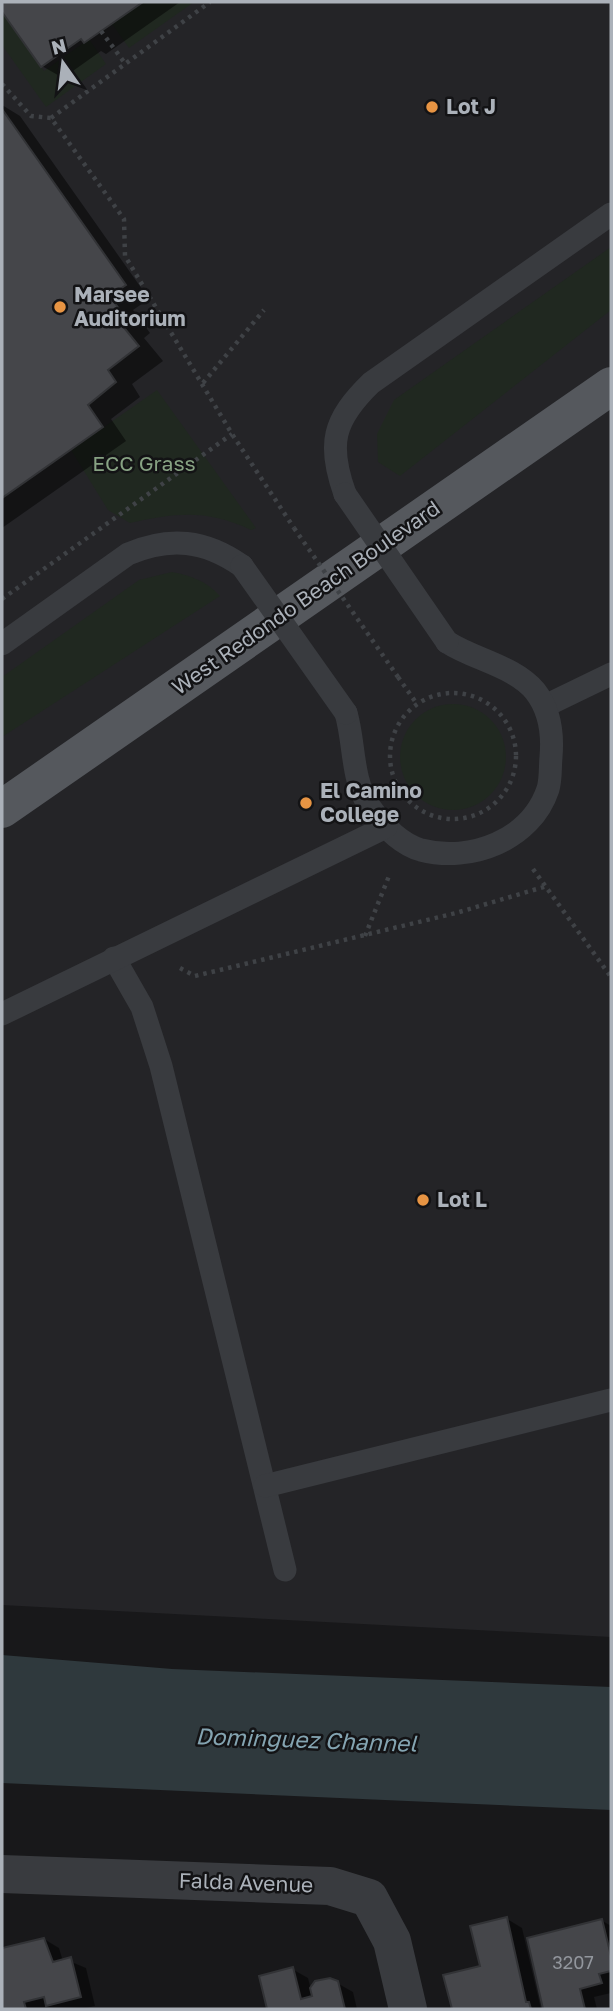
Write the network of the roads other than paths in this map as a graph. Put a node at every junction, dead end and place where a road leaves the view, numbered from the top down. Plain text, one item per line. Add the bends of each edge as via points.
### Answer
1 (611, 214) edge
2 (611, 386) edge
3 (2, 644) edge
4 (611, 674) edge
5 (545, 706) junction
6 (2, 809) edge
7 (386, 827) junction
8 (114, 958) junction
9 (2, 1014) edge
10 (611, 1400) edge
11 (265, 1486) junction
12 (285, 1570) dead end
13 (2, 1874) edge
14 (408, 2009) edge

1 - 5 lane, bridge via 371,383 338,422 334,447 345,494 447,642 521,678
2 - 6 main road, West Redondo Beach Boulevard
3 - 7 lane, bridge via 128,554 149,545 193,542 223,553 242,566 346,713 357,780
4 - 5 lane
5 - 7 lane via 552,733 548,788 533,816 503,843 457,855 420,849
7 - 8 lane
8 - 9 lane
8 - 11 lane via 142,1007 161,1066
10 - 11 lane
11 - 12 lane
13 - 14 street, Falda Avenue via 330,1886 369,1898 392,1941

